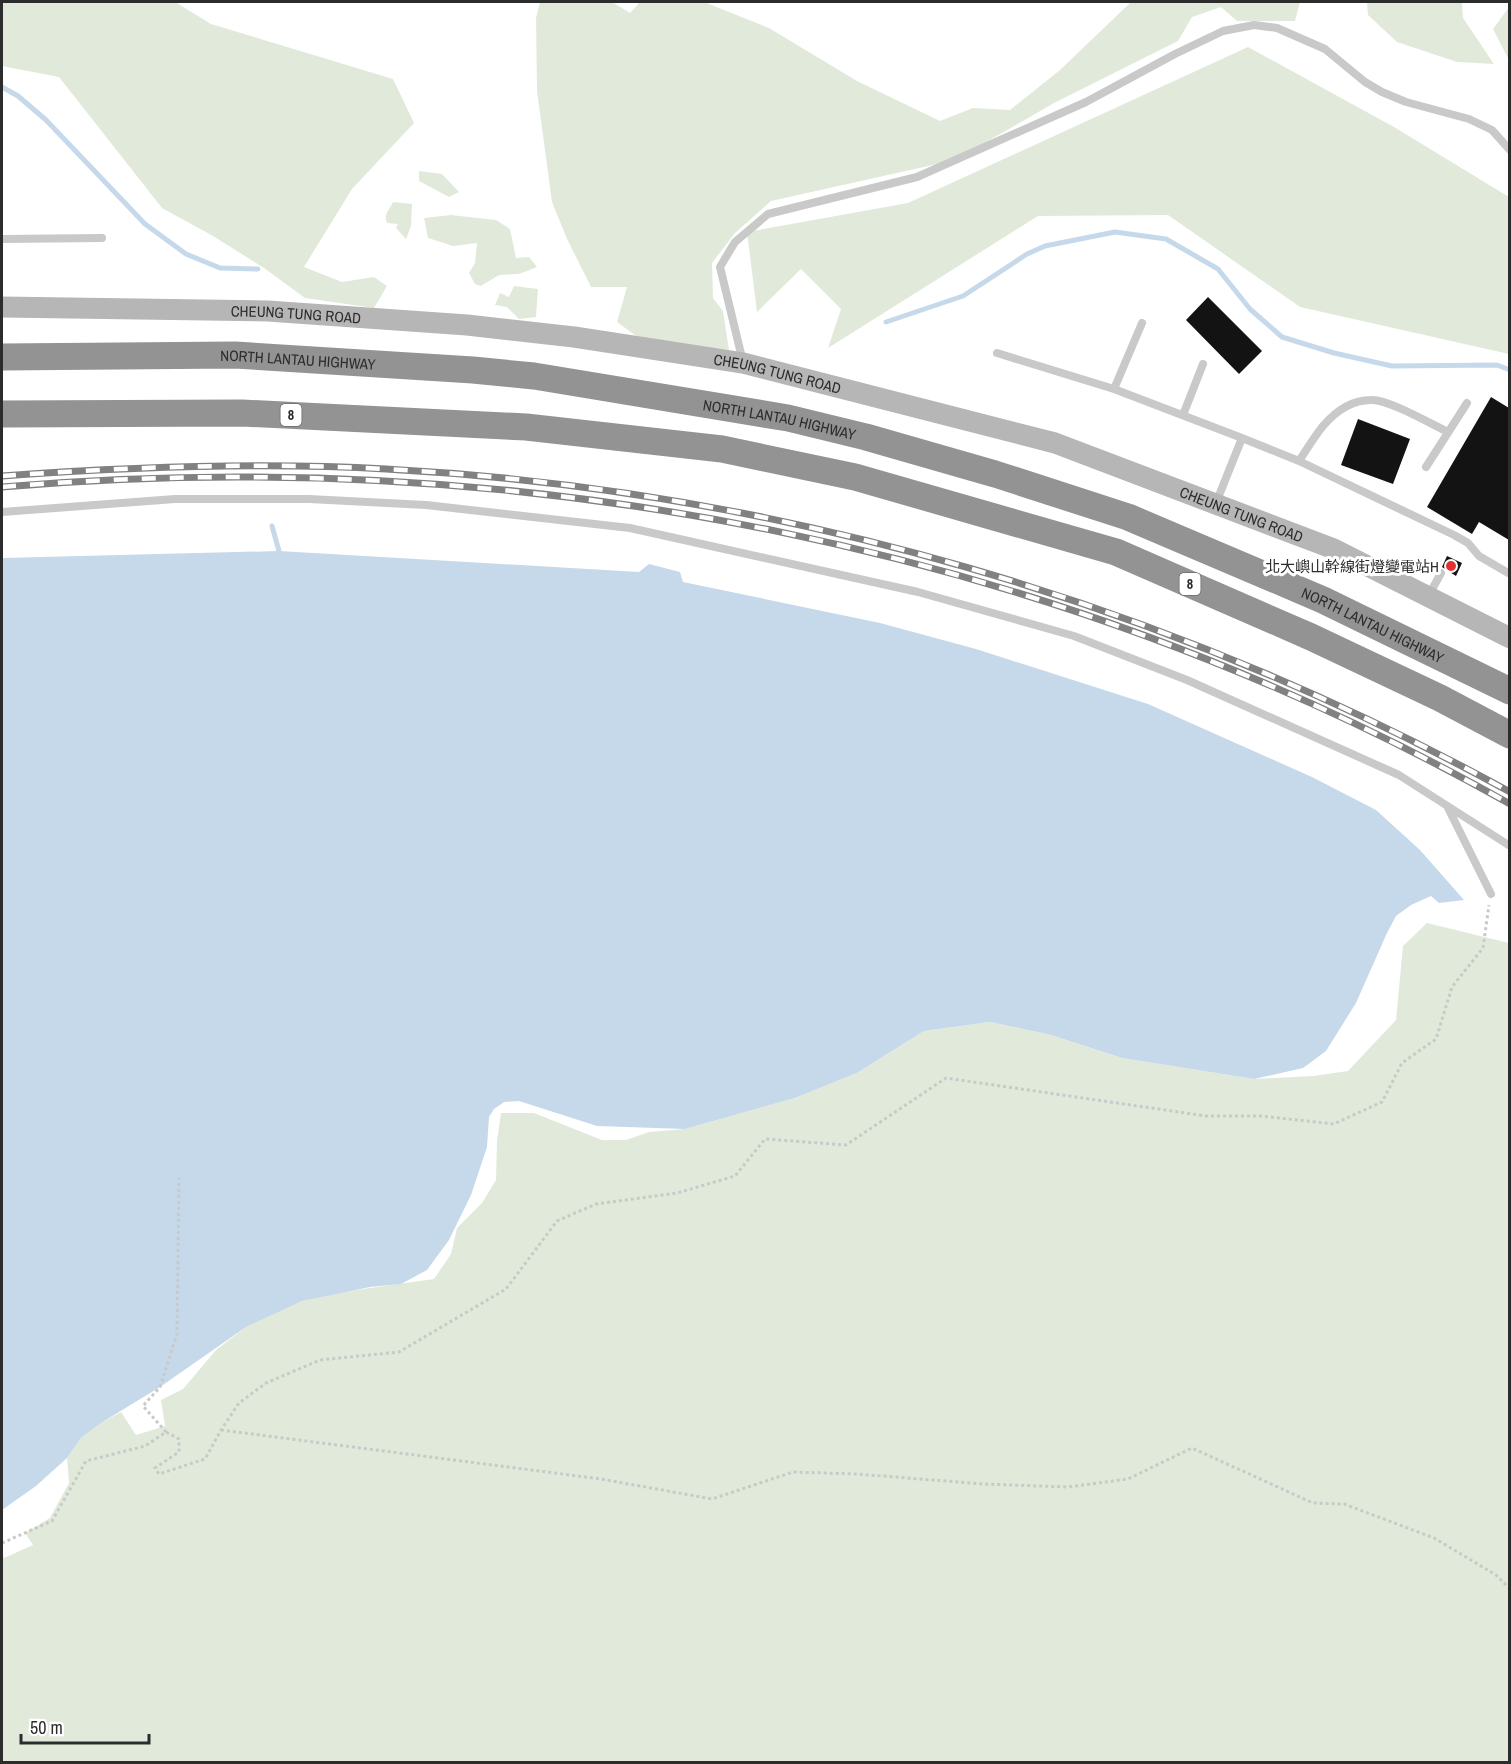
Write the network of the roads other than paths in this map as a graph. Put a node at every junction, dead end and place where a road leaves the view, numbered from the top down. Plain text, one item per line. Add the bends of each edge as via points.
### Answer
1 (1509, 150) edge
2 (102, 238) dead end
3 (2, 239) edge
4 (2, 307) edge
5 (1142, 323) dead end
6 (997, 353) dead end
7 (2, 357) edge
8 (743, 363) junction
9 (1203, 364) dead end
10 (1114, 389) junction
11 (1467, 403) dead end
12 (3, 414) edge
13 (1183, 415) junction
14 (1448, 432) junction
15 (1242, 438) junction
16 (1299, 461) junction
17 (1426, 467) dead end
18 (1216, 504) junction
19 (2, 512) edge
20 (1441, 573) dead end
21 (1509, 574) edge
22 (1428, 596) junction
23 (1509, 638) edge
24 (1509, 691) edge
25 (1509, 735) edge
26 (1446, 805) junction
27 (1509, 846) edge
28 (1491, 894) road end

1 - 8 lane via 1492,130 1382,92 1325,49 1299,37 1277,28 1254,25 1223,31 1086,102 917,177 768,214 735,242 720,267
2 - 3 lane
4 - 8 main road, CHEUNG TUNG ROAD via 268,311 455,324 574,337
5 - 10 lane
6 - 10 lane
7 - 24 highway, NORTH LANTAU HIGHWAY via 235,355 473,370 534,376 788,418 984,470 1128,518 1323,600
8 - 18 main road, CHEUNG TUNG ROAD via 1055,443
9 - 13 lane
10 - 13 lane
11 - 14 lane
12 - 25 highway, 8 via 242,413 526,427 722,449 855,477 1116,552 1322,642
13 - 15 lane
14 - 16 lane via 1390,405 1372,400 1361,402 1334,414
14 - 17 lane
15 - 16 lane
15 - 18 lane
16 - 21 lane via 1454,535
18 - 22 main road, CHEUNG TUNG ROAD via 1334,549
19 - 26 lane via 175,499 309,499 426,506 630,528 918,592 1074,636 1187,680 1389,770
20 - 22 lane
22 - 23 main road, CHEUNG TUNG ROAD
26 - 27 lane
26 - 28 lane

